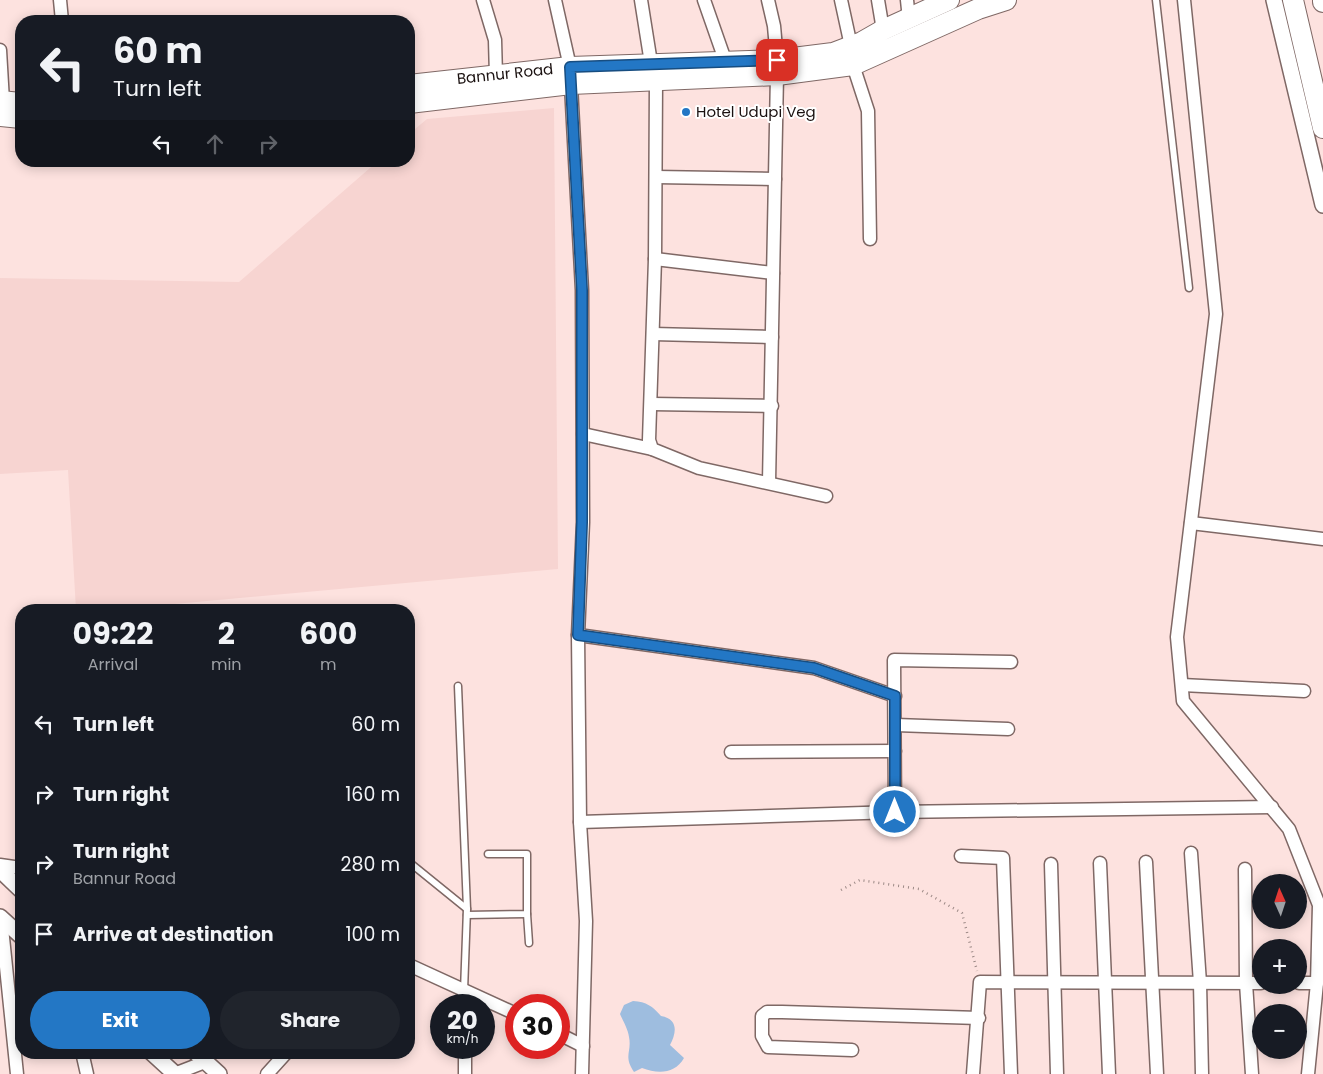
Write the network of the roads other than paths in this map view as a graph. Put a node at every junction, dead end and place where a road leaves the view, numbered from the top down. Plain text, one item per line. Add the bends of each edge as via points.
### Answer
1 (60, 0) edge
2 (483, 0) edge
3 (555, 0) edge
4 (641, 0) edge
5 (704, 0) edge
6 (768, 0) edge
7 (841, 0) edge
8 (878, 0) edge
9 (949, 0) edge
10 (1006, 0) edge
11 (1156, 0) edge
12 (1184, 0) edge
13 (1274, 0) edge
14 (1292, 0) edge
15 (908, 10) edge
16 (61, 15) edge
17 (883, 30) junction
18 (0, 50) edge
19 (852, 56) junction
20 (725, 60) junction
21 (777, 67) junction
22 (653, 72) junction
23 (570, 75) junction
24 (496, 76) junction
25 (415, 84) edge
26 (415, 102) edge
27 (6, 105) edge
28 (1323, 128) edge
29 (656, 177) junction
30 (775, 179) junction
31 (1323, 205) edge
32 (870, 239) dead end
33 (655, 259) junction
34 (773, 273) junction
35 (1189, 288) dead end
36 (653, 334) junction
37 (772, 338) junction
38 (652, 404) junction
39 (772, 406) junction
40 (582, 434) junction
41 (652, 448) junction
42 (769, 482) junction
43 (826, 496) dead end
44 (1191, 523) junction
45 (1323, 539) edge
46 (578, 635) junction
47 (1011, 662) dead end
48 (1182, 685) junction
49 (458, 686) dead end
50 (1304, 691) dead end
51 (895, 696) junction
52 (896, 725) junction
53 (1008, 729) dead end
54 (895, 751) junction
55 (731, 752) dead end
56 (1272, 807) junction
57 (895, 812) junction
58 (580, 822) junction
59 (1191, 853) dead end
60 (488, 854) dead end
61 (961, 856) dead end
62 (1146, 862) dead end
63 (1100, 863) dead end
64 (0, 864) edge
65 (1051, 864) dead end
66 (15, 867) edge
67 (415, 867) edge
68 (1245, 869) dead end
69 (0, 870) edge
70 (15, 884) edge
71 (1321, 905) edge
72 (467, 912) junction
73 (527, 914) junction
74 (0, 917) edge
75 (15, 931) edge
76 (529, 943) dead end
77 (415, 968) edge
78 (1009, 982) junction
79 (1056, 982) junction
80 (1104, 982) junction
81 (1153, 982) junction
82 (1200, 983) junction
83 (1246, 983) junction
84 (1252, 983) edge
85 (1307, 983) edge
86 (1317, 983) junction
87 (464, 991) junction
88 (505, 1009) edge
89 (979, 1018) junction
90 (570, 1040) edge
91 (583, 1046) junction
92 (852, 1050) dead end
93 (15, 1056) edge
94 (15, 1059) edge
95 (84, 1059) edge
96 (159, 1059) edge
97 (197, 1059) edge
98 (202, 1059) edge
99 (281, 1059) edge
100 (465, 1059) edge
101 (17, 1074) edge
102 (87, 1074) edge
103 (175, 1074) edge
104 (218, 1074) edge
105 (267, 1074) edge
106 (466, 1074) edge
107 (582, 1074) edge
108 (973, 1074) edge
109 (1011, 1074) edge
110 (1057, 1074) edge
111 (1109, 1074) edge
112 (1157, 1074) edge
113 (1202, 1074) edge
114 (1252, 1074) edge
115 (1308, 1074) edge

1 - 16 street
2 - 24 street via 495,40
3 - 23 street
4 - 22 street
5 - 20 street
6 - 21 street
7 - 19 street
8 - 17 street
9 - 15 main road, Bannur Road
10 - 19 main road
11 - 35 lane
12 - 44 street via 1216,314
13 - 31 street
14 - 28 main road
15 - 17 main road, Bannur Road
17 - 19 main road, Bannur Road
18 - 27 street
19 - 21 main road, Bannur Road via 833,53
19 - 32 street via 868,111
20 - 21 main road, Bannur Road
20 - 22 main road, Bannur Road
21 - 22 main road
21 - 30 street
22 - 23 main road, Bannur Road
22 - 29 street
23 - 24 main road, Bannur Road
23 - 26 main road
23 - 40 street via 582,290
24 - 25 main road, Bannur Road
29 - 30 street
29 - 33 street
30 - 34 street
33 - 34 street
33 - 36 street
34 - 37 street
36 - 37 street
36 - 38 street
37 - 39 street
38 - 39 street
38 - 41 street via 649,440
39 - 42 street
40 - 41 street
40 - 46 street
41 - 42 street via 699,468
42 - 43 street
44 - 45 street
44 - 48 street via 1177,637
46 - 51 street via 814,668
46 - 58 street
47 - 51 street via 894,660
48 - 50 street
48 - 56 street via 1183,701
49 - 72 lane
51 - 52 street
52 - 53 street
52 - 54 street
54 - 55 street
54 - 57 street
56 - 57 street
56 - 71 street via 1289,828
57 - 58 street
58 - 91 street via 586,921
59 - 82 street
60 - 73 lane via 527,854
61 - 78 street via 1003,858
62 - 81 street
63 - 80 street
64 - 66 street
65 - 79 street
67 - 72 lane
68 - 83 street
69 - 70 street
71 - 86 street
72 - 73 lane
72 - 87 lane
73 - 76 lane
74 - 75 street
74 - 93 street
77 - 87 street
78 - 79 street
78 - 89 street via 980,982
78 - 109 street
79 - 80 street
79 - 110 street
80 - 81 street
80 - 111 street
81 - 82 street
81 - 112 street
82 - 83 street
82 - 113 street
83 - 84 street
83 - 114 street
85 - 86 street
86 - 115 street
87 - 88 street
89 - 92 street via 782,1012 767,1012 762,1016 762,1036 768,1048
89 - 108 street
90 - 91 street
91 - 107 street
94 - 101 street
95 - 102 street
96 - 103 street
97 - 103 street
98 - 104 street
99 - 105 street
100 - 106 street

